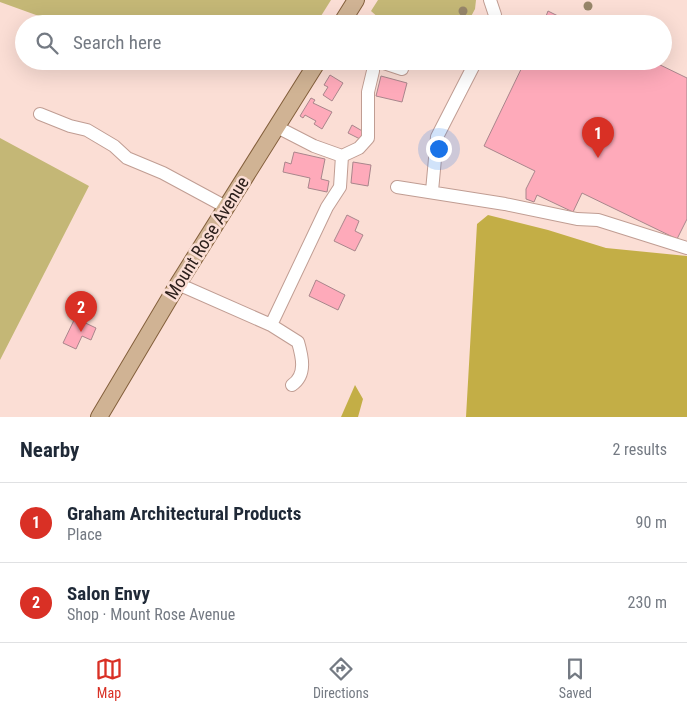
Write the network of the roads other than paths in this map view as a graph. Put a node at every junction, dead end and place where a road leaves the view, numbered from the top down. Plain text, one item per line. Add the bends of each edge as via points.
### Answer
1 (356, 0) edge
2 (490, 0) edge
3 (347, 15) edge
4 (495, 15) edge
5 (312, 70) edge
6 (373, 70) edge
7 (471, 70) edge
8 (40, 114) dead end
9 (277, 127) junction
10 (342, 156) junction
11 (397, 187) dead end
12 (432, 191) junction
13 (226, 207) junction
14 (687, 248) edge
15 (178, 284) junction
16 (272, 325) junction
17 (292, 385) dead end
18 (99, 417) edge

1 - 3 main road
2 - 4 lane
5 - 9 main road, Mount Rose Avenue
6 - 10 lane via 368,92 368,138 359,148
7 - 12 lane via 437,136
8 - 13 lane via 87,130 127,158
9 - 10 lane
9 - 13 main road, Mount Rose Avenue
10 - 16 lane via 340,187 327,207
11 - 12 lane
12 - 14 lane via 577,219 598,220
13 - 15 main road, Mount Rose Avenue
15 - 16 lane
15 - 18 main road, Mount Rose Avenue
16 - 17 lane via 298,342 303,364 300,378

